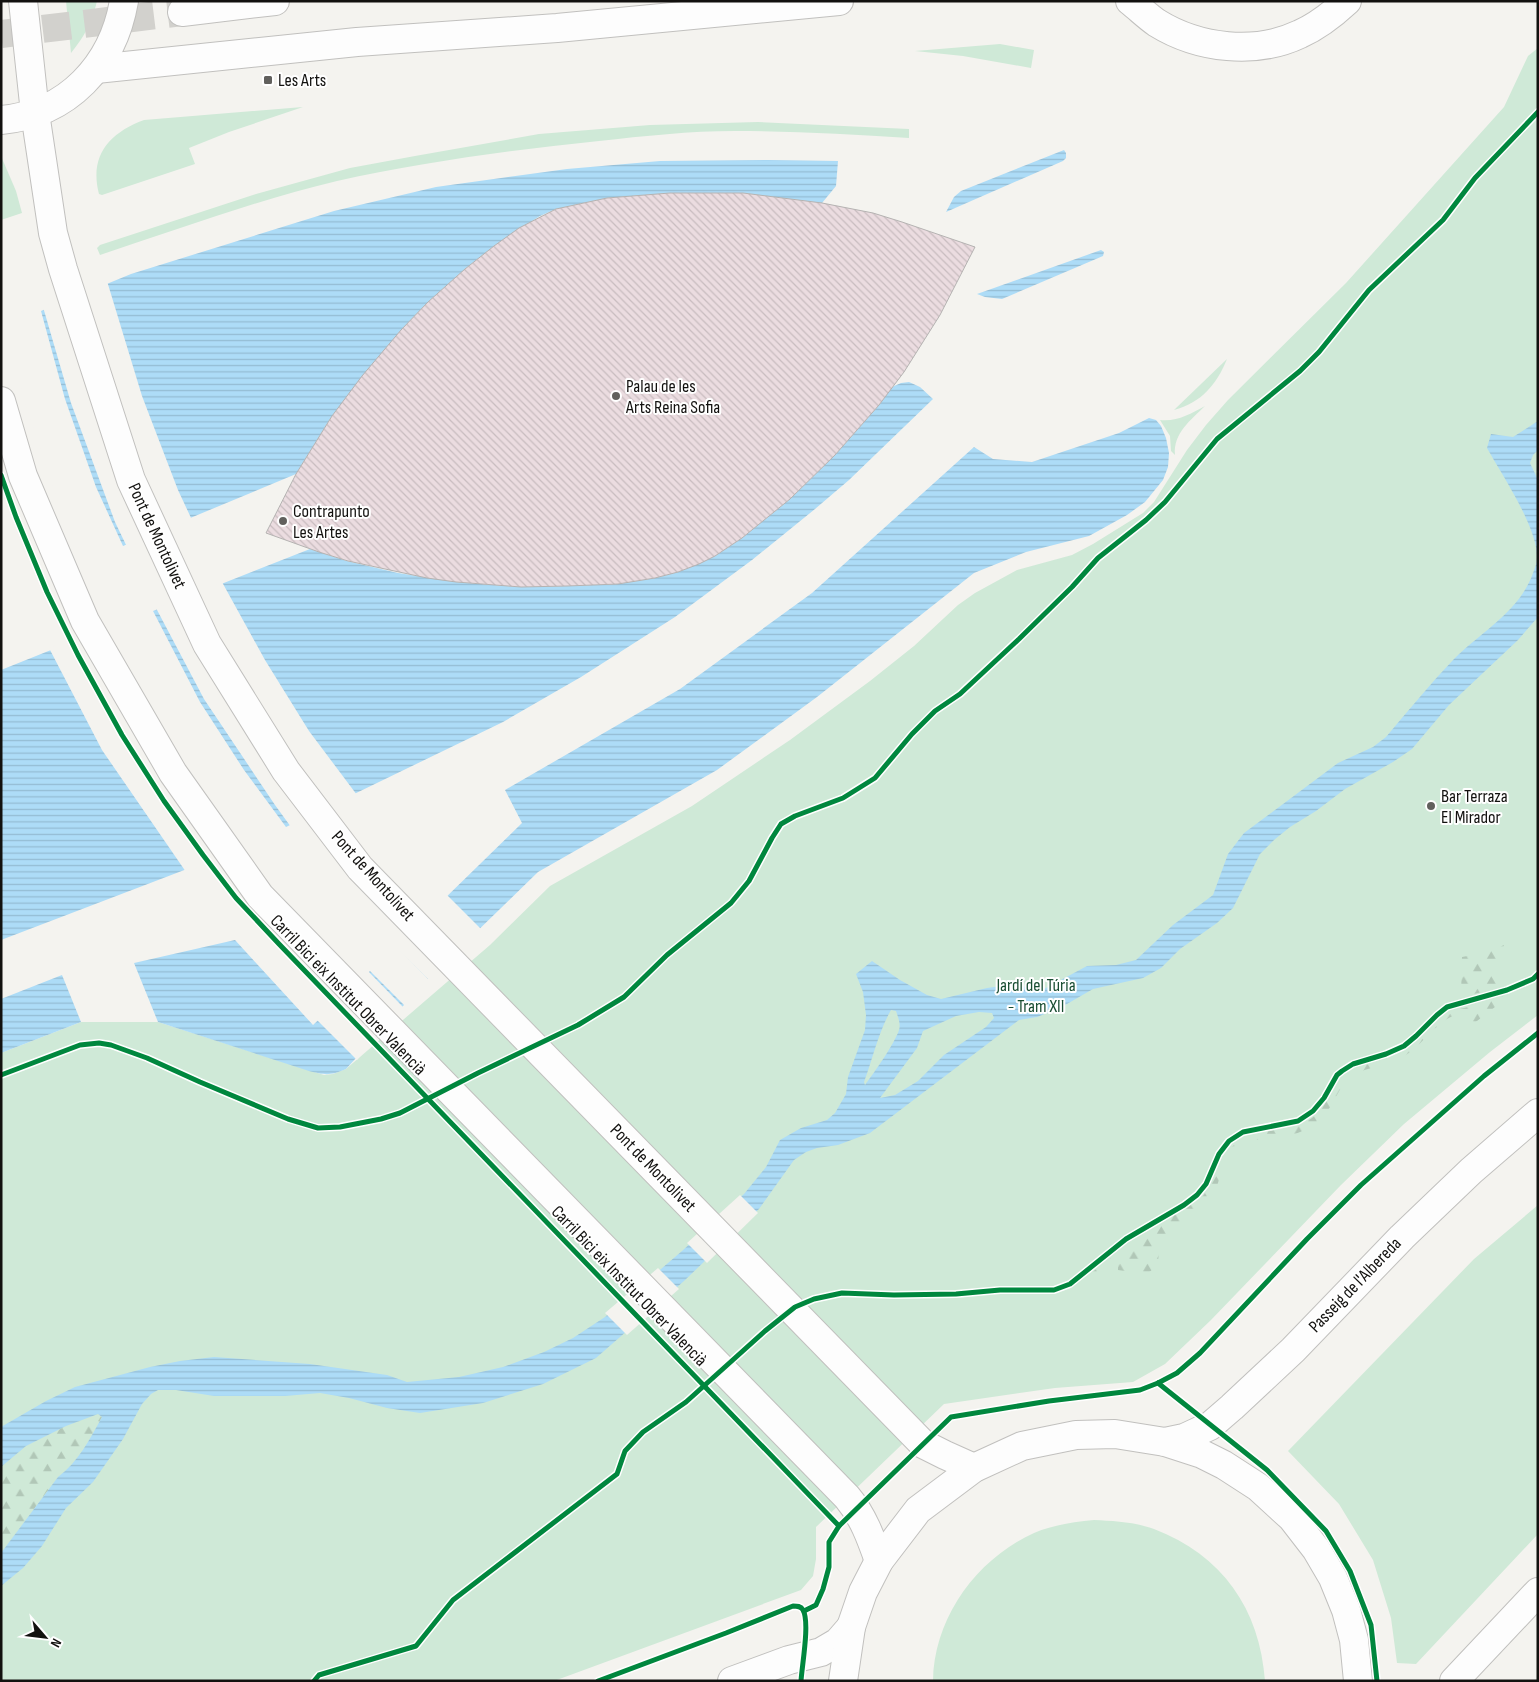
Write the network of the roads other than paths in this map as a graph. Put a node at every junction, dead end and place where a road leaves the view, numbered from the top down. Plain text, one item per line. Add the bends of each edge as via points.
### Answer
1 (23, 1) edge
2 (124, 1) edge
3 (275, 1) edge
4 (839, 1) edge
5 (1130, 1) edge
6 (1348, 1) edge
7 (182, 12) tunnel mouth
8 (96, 69) junction
9 (35, 113) junction
10 (1, 120) edge
11 (1, 401) edge
12 (1538, 1114) edge
13 (1165, 1442) junction
14 (974, 1468) junction
15 (879, 1561) junction
16 (1538, 1592) edge
17 (851, 1627) junction
18 (732, 1681) edge
19 (843, 1681) edge
20 (1358, 1681) edge
21 (1454, 1681) edge

1 - 9 main road, Pont de Montolivet
2 - 8 main road via 121,22 111,47
3 - 7 main road
4 - 8 main road via 557,28 358,42
5 - 6 main road via 1157,23 1184,36 1242,47 1300,34 1325,20
8 - 9 main road via 68,96
9 - 10 main road
9 - 14 main road, Pont de Montolivet via 52,233 131,480 207,644 286,771 360,868 923,1444
11 - 15 main road via 23,476 85,622 173,773 260,896 847,1497 856,1508
12 - 13 main road, Passeig de l'Albereda via 1457,1184 1232,1407 1210,1426 1184,1438
13 - 14 main road via 1115,1434 1076,1435 1022,1446
13 - 20 main road via 1224,1465 1258,1486 1292,1518 1316,1549 1346,1610 1354,1640
14 - 15 main road via 918,1510
15 - 17 main road via 863,1592
16 - 21 main road
17 - 18 main road via 838,1642 821,1652
17 - 19 main road

